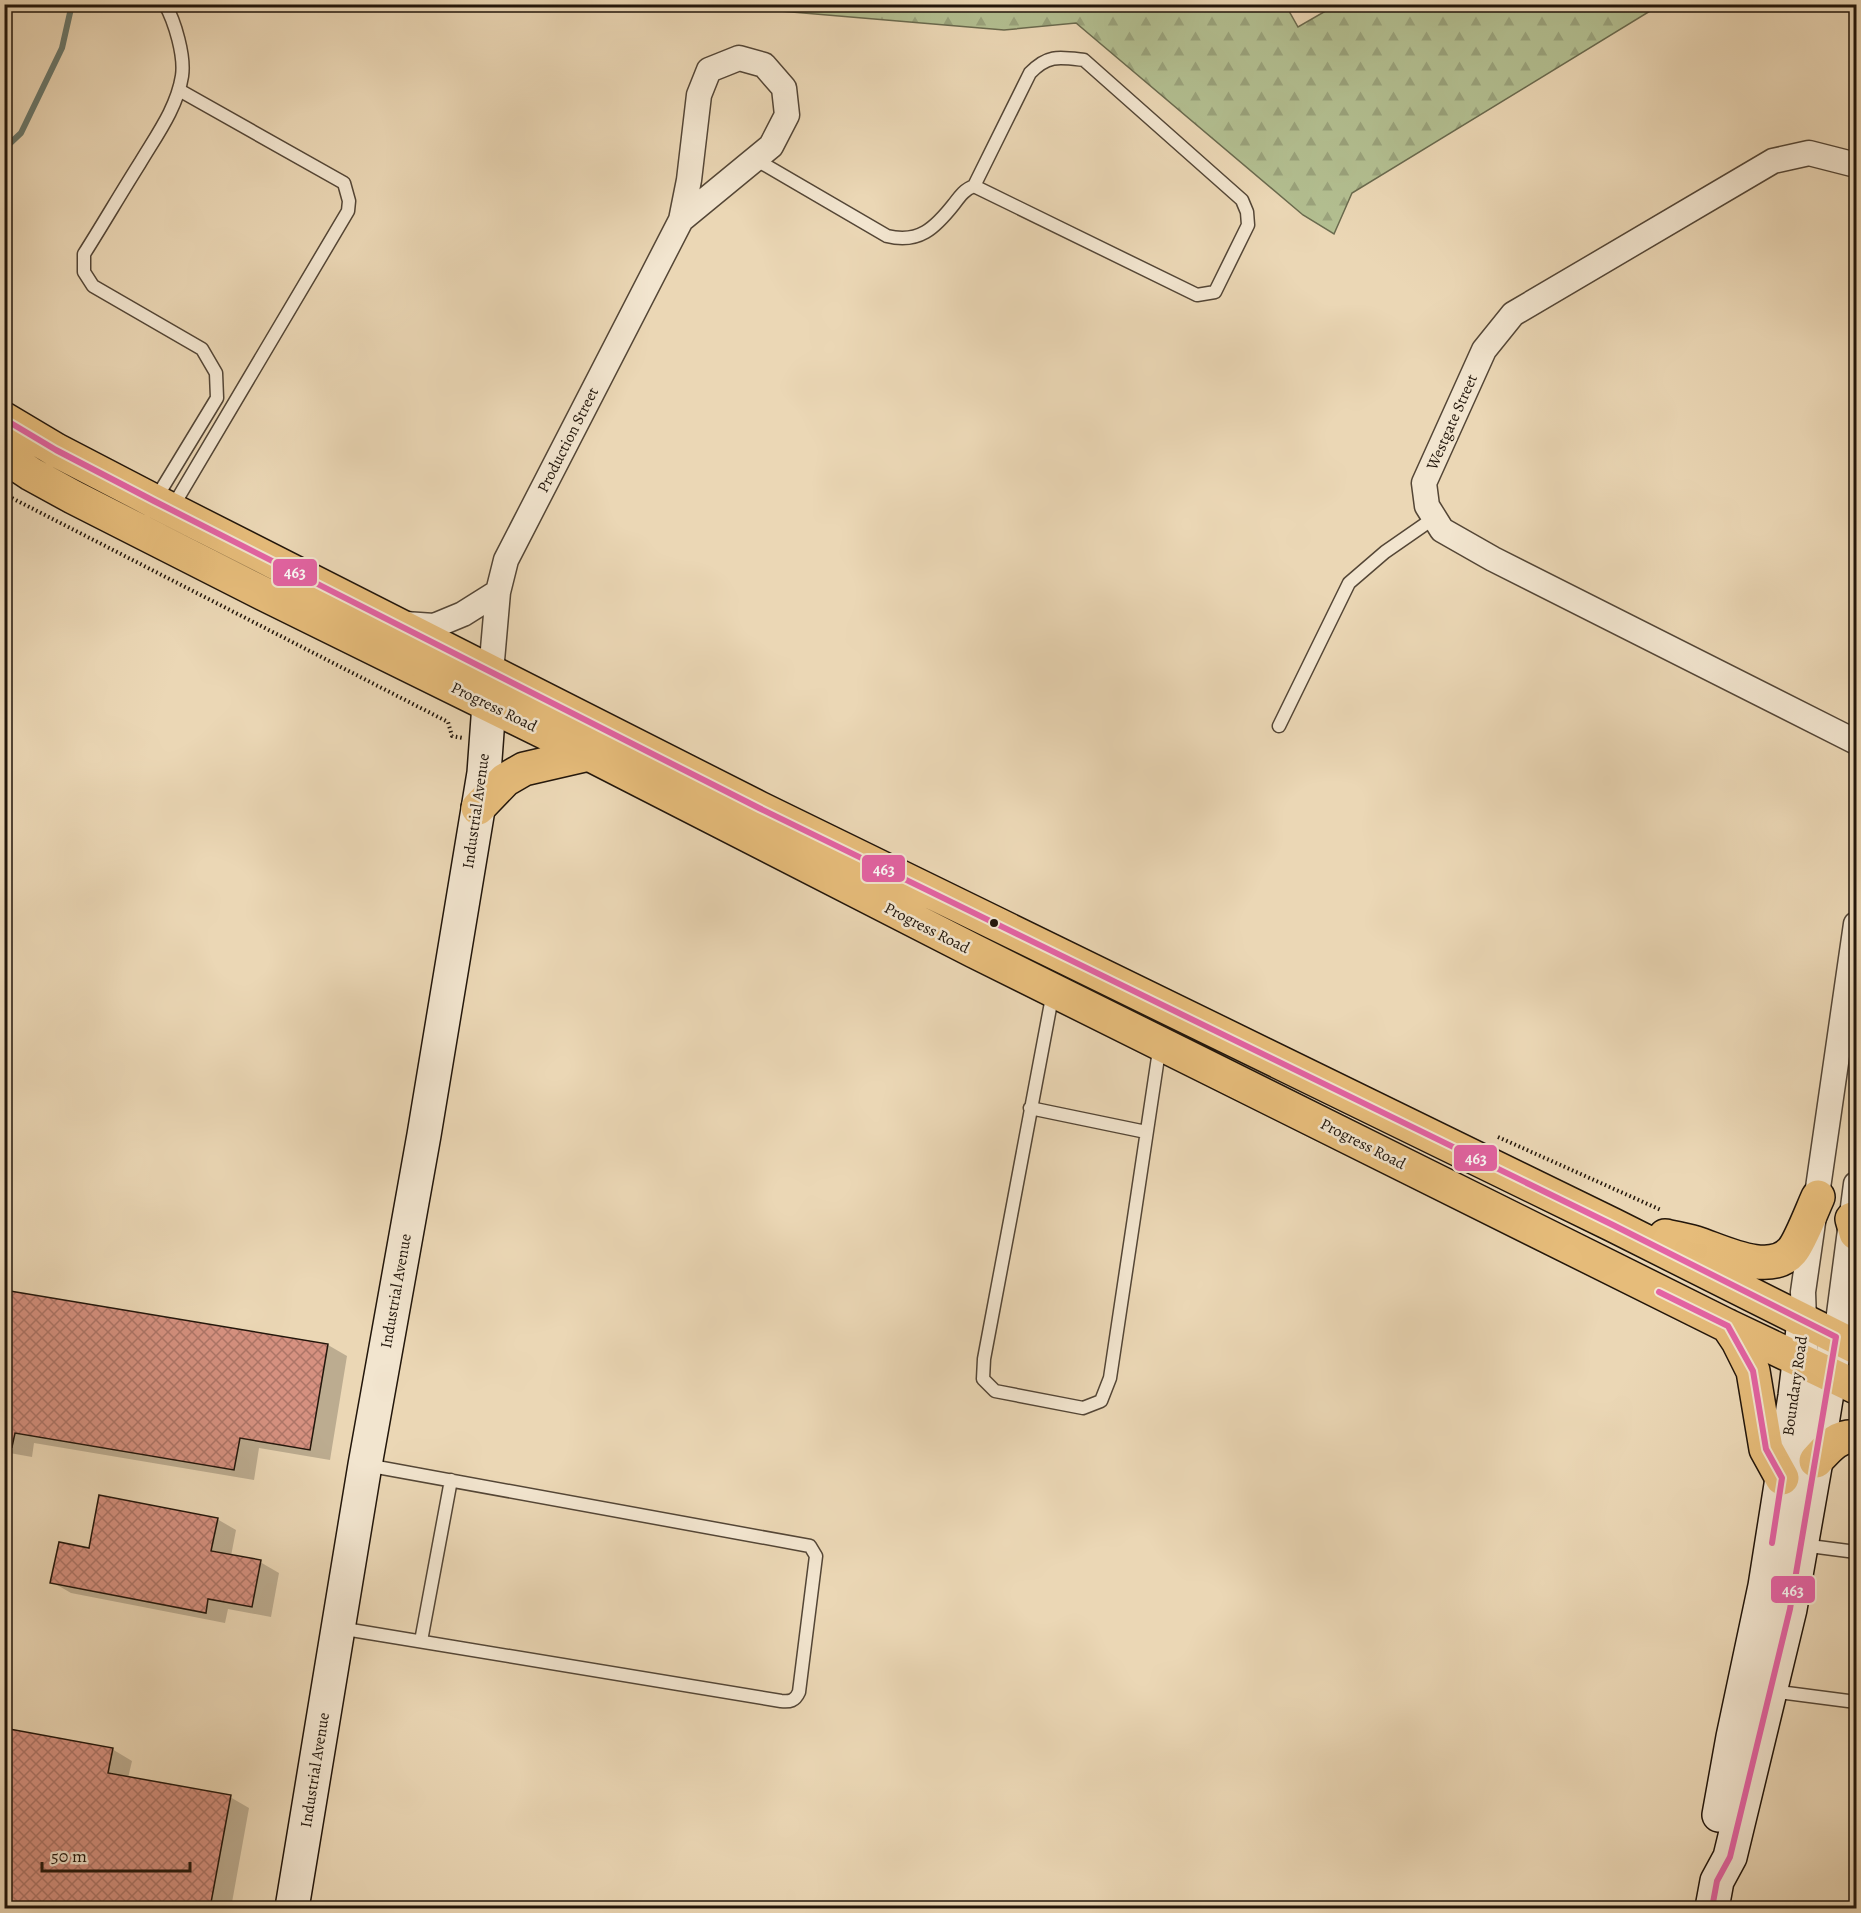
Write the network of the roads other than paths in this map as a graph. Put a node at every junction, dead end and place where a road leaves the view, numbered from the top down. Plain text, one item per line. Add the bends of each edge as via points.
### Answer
1 (165, 4) edge
2 (179, 90) junction
3 (755, 159) junction
4 (1857, 165) edge
5 (974, 186) junction
6 (681, 220) junction
7 (4, 419) edge
8 (4, 456) edge
9 (163, 505) junction
10 (1434, 518) junction
11 (498, 592) junction
12 (394, 623) junction
13 (491, 672) junction
14 (489, 705) junction
15 (1279, 726) dead end
16 (1857, 742) edge
17 (589, 754) junction
18 (478, 808) junction
19 (1857, 924) edge
20 (1053, 991) junction
21 (1160, 1043) junction
22 (1030, 1108) junction
23 (1146, 1132) junction
24 (1857, 1184) edge
25 (1818, 1197) junction
26 (1613, 1225) junction
27 (1854, 1226) edge
28 (1804, 1321) junction
29 (1728, 1326) junction
30 (1846, 1342) edge
31 (1799, 1360) junction
32 (1844, 1381) edge
33 (1857, 1437) edge
34 (1816, 1461) junction
35 (365, 1465) junction
36 (1782, 1478) junction
37 (450, 1480) junction
38 (1800, 1545) junction
39 (1857, 1552) edge
40 (338, 1628) junction
41 (421, 1641) junction
42 (1770, 1690) junction
43 (1857, 1702) edge
44 (1715, 1895) edge
45 (292, 1908) edge

1 - 2 lane via 182,56
2 - 9 lane via 166,121 84,254 84,272 93,286 202,349 216,373 217,398
2 - 9 lane via 344,183 349,201 348,210
3 - 5 lane via 887,236 902,240 921,235
3 - 6 street, Production Street
3 - 6 street, Production Street via 771,146 787,115 784,88 764,65 739,58 708,70 699,95
4 - 10 street, Westgate Street via 1809,153 1773,161 1514,314 1484,350 1424,483 1427,506
5 - 5 lane via 1197,295 1215,292 1248,225 1242,200 1084,60 1059,57 1038,64 1030,73
6 - 11 street, Production Street via 506,560
7 - 9 main road, Progress Road
8 - 14 main road, Progress Road via 84,502
9 - 12 main road, Progress Road
10 - 15 lane via 1385,552 1349,584
10 - 16 street, Westgate Street via 1442,530 1493,559
11 - 12 street via 463,614 434,626
11 - 13 street, Production Street
12 - 13 main road, Progress Road
13 - 14 street, Industrial Avenue
13 - 26 main road, Progress Road via 770,814
14 - 17 main road, Progress Road
14 - 18 street, Industrial Avenue
17 - 18 main road via 524,769 505,780
17 - 20 main road, Progress Road
18 - 35 street, Industrial Avenue
19 - 25 street, Boundary Road
20 - 21 main road, Progress Road
20 - 22 lane
21 - 23 lane
21 - 29 main road, Progress Road
22 - 23 lane
22 - 23 lane via 984,1359 983,1379 994,1391 1083,1408 1101,1401 1110,1378
24 - 27 street, Boundary Road
25 - 26 main road via 1792,1252 1768,1262 1742,1260 1695,1243
25 - 28 street, Boundary Road via 1803,1292
26 - 28 main road, Progress Road
27 - 30 street, Boundary Road
28 - 30 main road, Progress Road
28 - 31 street, Boundary Road
29 - 31 main road, Progress Road
29 - 36 main road via 1753,1371 1766,1449
30 - 32 street, Boundary Road
31 - 32 main road, Progress Road
31 - 36 street, Boundary Road
32 - 34 street, Boundary Road
33 - 34 main road via 1835,1440
34 - 38 street, Boundary Road
35 - 37 lane
35 - 40 street, Industrial Avenue
36 - 44 street, Boundary Road via 1759,1622 1712,1854
37 - 41 lane
37 - 41 lane via 810,1546 816,1556 799,1692 789,1702 781,1701
38 - 39 lane
38 - 42 street, Boundary Road via 1790,1609
40 - 41 lane
40 - 45 street, Industrial Avenue
42 - 43 lane
42 - 44 street, Boundary Road via 1730,1857

